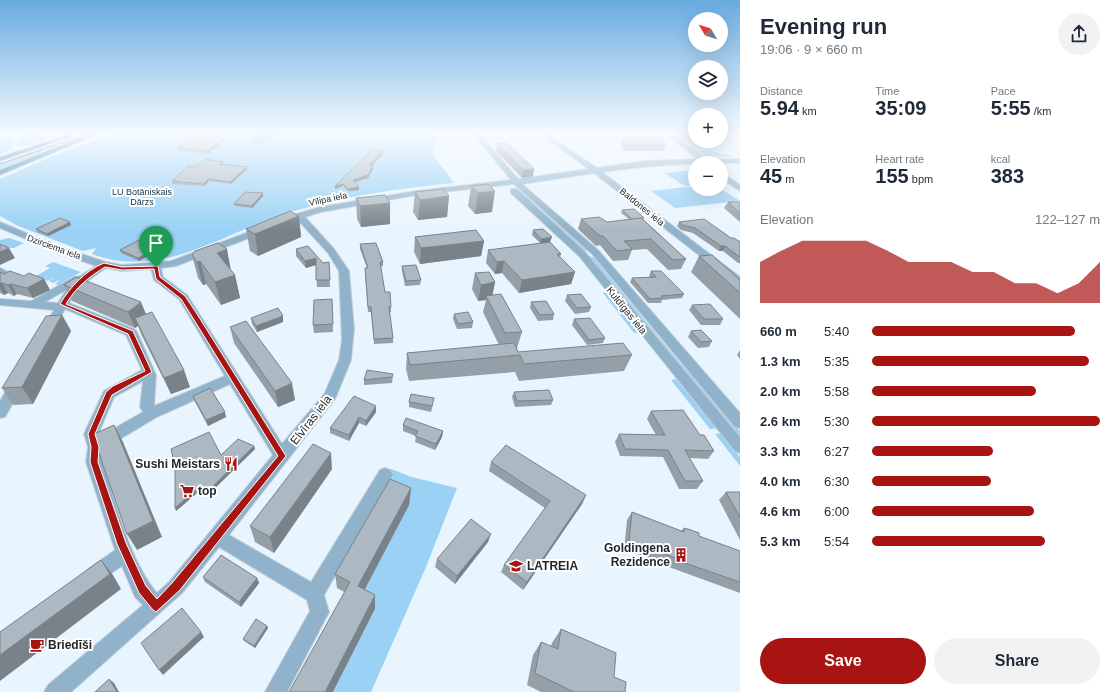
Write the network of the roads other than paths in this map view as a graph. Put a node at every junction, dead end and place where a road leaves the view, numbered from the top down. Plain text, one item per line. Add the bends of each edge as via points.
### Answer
1 (17, 165) edge
2 (502, 165) edge
3 (588, 165) edge
4 (634, 165) edge
5 (595, 170) junction
6 (0, 173) edge
7 (728, 179) edge
8 (516, 182) junction
9 (738, 186) edge
10 (299, 216) junction
11 (4, 227) edge
12 (0, 234) edge
13 (595, 252) junction
14 (582, 254) junction
15 (104, 265) junction
16 (156, 267) junction
17 (85, 277) junction
18 (740, 282) edge
19 (0, 302) edge
20 (32, 305) junction
21 (62, 306) junction
22 (44, 337) edge
23 (149, 372) junction
24 (22, 375) edge
25 (234, 377) junction
26 (0, 413) edge
27 (152, 413) junction
28 (740, 423) edge
29 (95, 447) junction
30 (740, 447) edge
31 (282, 456) junction
32 (385, 475) dead end
33 (217, 536) junction
34 (125, 554) junction
35 (79, 587) edge
36 (314, 594) junction
37 (156, 606) junction
38 (54, 692) edge
39 (276, 692) edge

1 - 6 main road
2 - 8 street, Kuldīgas iela
3 - 5 street, Baldones iela
4 - 5 street, Vīlipa iela
5 - 8 street, Vīlipa iela
5 - 18 street, Baldones iela
7 - 9 street
8 - 10 street, Vīlipa iela via 416,193
8 - 13 street, Kuldīgas iela
8 - 14 street, Kuldīgas iela via 511,188
10 - 16 street, Vīlipa iela via 195,257
10 - 31 street, Elvīras iela via 320,238 344,271 349,347 345,363 330,396
11 - 12 street
11 - 15 street, Dzirciema iela
13 - 14 street
13 - 28 street, Kuldīgas iela
14 - 30 street, Kuldīgas iela
15 - 16 street, Dzirciema iela via 122,268
15 - 17 street
16 - 25 street via 158,278 183,298
17 - 20 street
17 - 21 street via 70,292
19 - 20 street
20 - 21 street
21 - 22 street
21 - 23 street via 130,332
23 - 27 street via 147,407
23 - 29 street via 109,394 92,434
24 - 26 street
25 - 27 street
25 - 31 street
27 - 29 street
29 - 34 street via 94,462
31 - 33 street, Elvīras iela
32 - 36 street
33 - 36 street
33 - 37 street, Elvīras iela via 176,587
34 - 35 street
34 - 37 street via 142,590
36 - 39 street via 320,612
37 - 38 street, Elvīras iela

